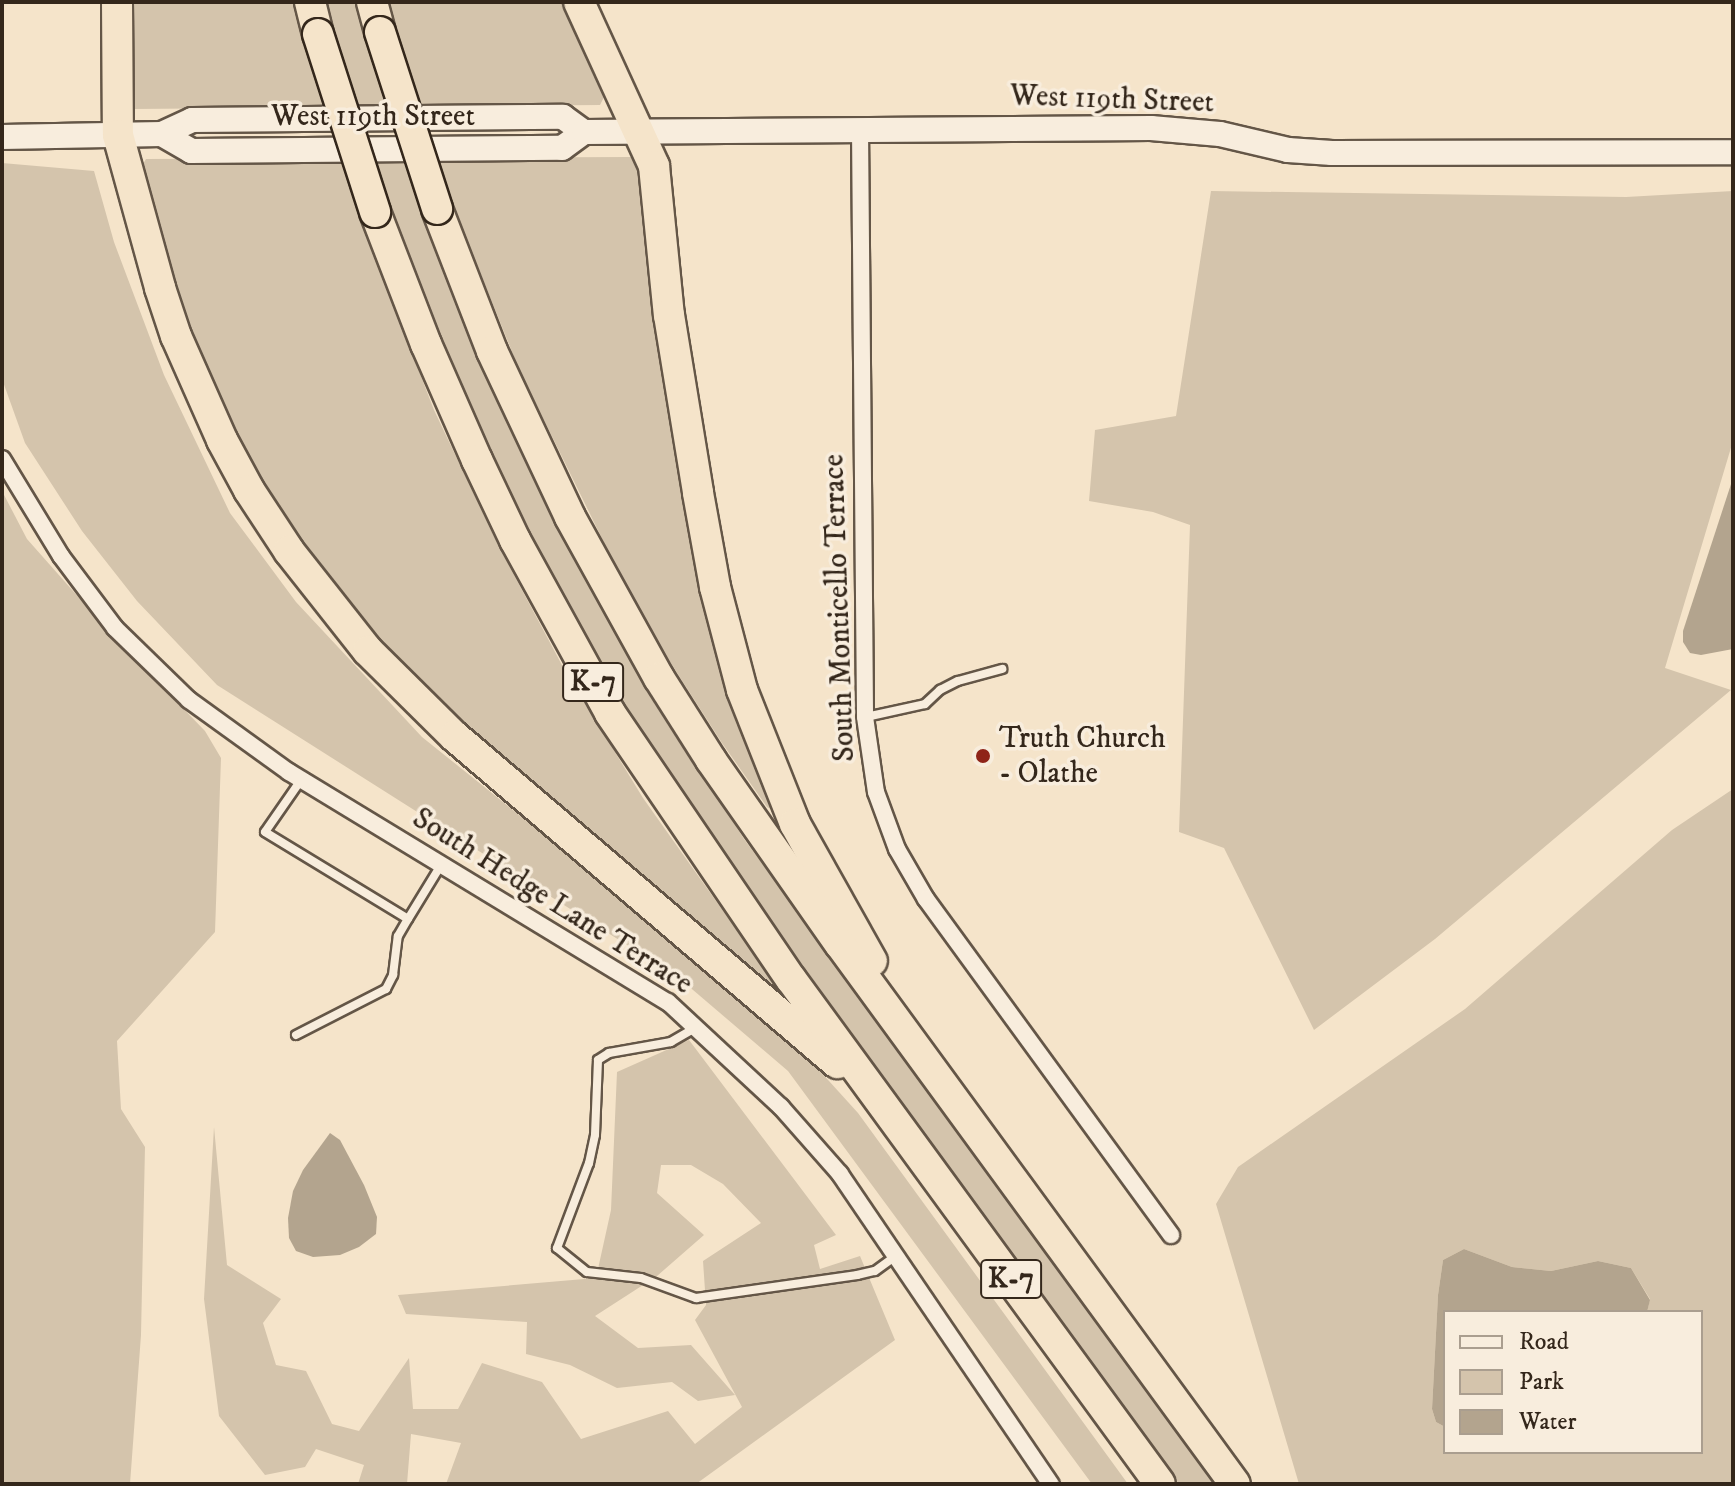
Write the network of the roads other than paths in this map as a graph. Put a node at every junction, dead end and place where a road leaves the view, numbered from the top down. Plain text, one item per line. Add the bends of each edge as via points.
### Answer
1 (117, 2) edge
2 (310, 2) edge
3 (372, 2) edge
4 (579, 2) edge
5 (860, 128) junction
6 (637, 131) junction
7 (118, 135) junction
8 (2, 137) edge
9 (1733, 152) edge
10 (2, 459) edge
11 (1002, 669) dead end
12 (865, 717) junction
13 (302, 779) junction
14 (442, 865) junction
15 (408, 919) junction
16 (696, 1028) junction
17 (296, 1035) dead end
18 (936, 1075) junction
19 (887, 1109) junction
20 (1171, 1235) dead end
21 (896, 1256) junction
22 (1051, 1484) edge
23 (1160, 1484) edge
24 (1235, 1484) edge

1 - 7 highway
2 - 19 highway, K-7, bridge via 375,212 426,344 477,460 566,636 680,821
3 - 18 highway, K-7, bridge via 437,209 492,351 570,517 659,678 765,841
4 - 6 highway
5 - 6 main road, West 119th Street
5 - 9 main road, West 119th Street via 1182,129 1332,153
5 - 12 street, South Monticello Terrace
6 - 7 main road, West 119th Street via 584,132 563,117 547,117 192,120 162,134
6 - 18 highway via 654,166 669,315 698,493 742,690 795,824
7 - 8 main road, West 119th Street
7 - 19 highway via 160,288 198,388 249,490 323,597 368,651 454,736
10 - 13 street, South Hedge Lane Terrace via 61,556 115,628 189,700
11 - 12 lane via 958,681 925,704
12 - 20 street, South Monticello Terrace via 876,792 909,874
13 - 14 street, South Hedge Lane Terrace
13 - 15 lane via 265,832
14 - 15 lane
14 - 16 street, South Hedge Lane Terrace via 668,1002
15 - 17 lane via 398,936 386,989
16 - 21 street, South Hedge Lane Terrace via 781,1107 830,1163
16 - 21 lane via 671,1042 609,1053 598,1060 589,1163 557,1248 587,1272 641,1278 696,1298 857,1275 875,1271
18 - 24 highway, K-7
19 - 23 highway, K-7
21 - 22 street, South Hedge Lane Terrace

